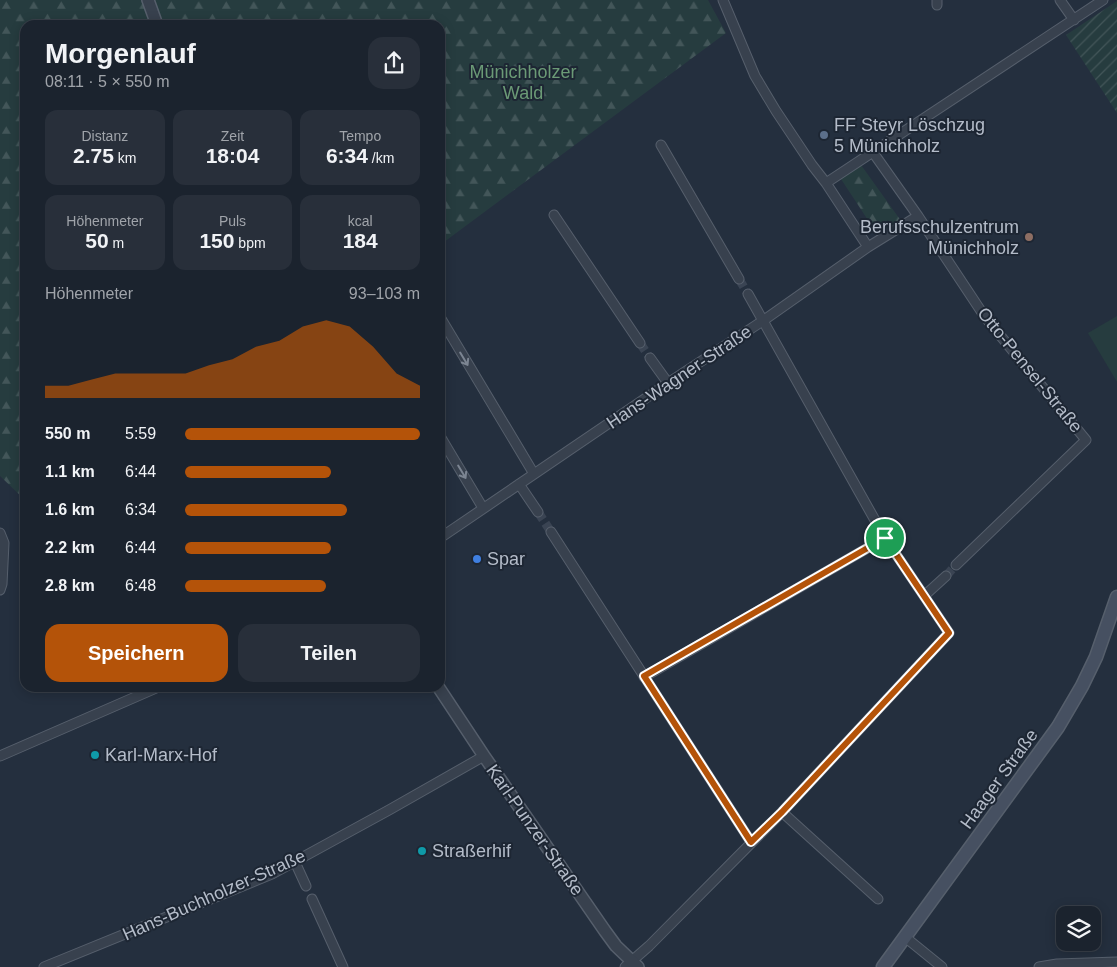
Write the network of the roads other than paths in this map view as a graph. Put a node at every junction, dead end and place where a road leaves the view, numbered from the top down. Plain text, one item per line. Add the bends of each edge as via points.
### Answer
1 (148, 0) edge
2 (723, 0) edge
3 (1060, 0) edge
4 (1103, 0) edge
5 (155, 20) edge
6 (1074, 20) junction
7 (661, 145) dead end
8 (872, 151) junction
9 (826, 183) junction
10 (554, 215) dead end
11 (918, 216) junction
12 (868, 247) junction
13 (740, 279) tunnel mouth
14 (748, 294) tunnel mouth
15 (764, 320) junction
16 (445, 325) edge
17 (640, 343) tunnel mouth
18 (650, 358) tunnel mouth
19 (668, 383) junction
20 (445, 444) edge
21 (534, 474) junction
22 (520, 484) junction
23 (483, 508) junction
24 (538, 512) tunnel mouth
25 (551, 532) tunnel mouth
26 (0, 534) edge
27 (445, 535) edge
28 (885, 538) junction
29 (956, 565) tunnel mouth
30 (946, 576) tunnel mouth
31 (0, 590) edge
32 (924, 596) junction
33 (1117, 597) edge
34 (644, 676) junction
35 (147, 692) edge
36 (442, 692) edge
37 (0, 756) edge
38 (484, 756) junction
39 (782, 812) junction
40 (751, 842) junction
41 (295, 862) junction
42 (306, 886) dead end
43 (312, 899) dead end
44 (878, 899) dead end
45 (905, 937) junction
46 (1117, 962) edge
47 (632, 965) edge
48 (44, 967) edge
49 (343, 967) edge
50 (883, 967) edge
51 (942, 967) edge
52 (1038, 967) edge

1 - 5 street
2 - 9 street via 755,76
3 - 6 street
4 - 6 street
6 - 8 street
7 - 13 street
8 - 9 street
8 - 11 street, Otto-Pensel-Straße
9 - 12 street
10 - 17 street
11 - 12 street, Hans-Wagner-Straße
11 - 29 street, Otto-Pensel-Straße via 985,317 1086,440
12 - 15 street, Hans-Wagner-Straße
14 - 15 street
15 - 19 street, Hans-Wagner-Straße
15 - 28 street
16 -> 21 street
18 - 19 street
19 - 21 street, Hans-Wagner-Straße
20 -> 23 street
21 - 22 street, Hans-Wagner-Straße
22 - 23 street, Hans-Wagner-Straße
22 - 24 street
23 - 27 street, Hans-Wagner-Straße
25 - 34 street
26 - 31 street via 4,543
28 - 32 street
28 - 34 street
30 - 32 street
32 - 39 street via 949,633
33 - 45 main road, Haager Straße via 1096,657 1058,727
34 - 40 street
35 - 37 street
36 - 38 street, Karl-Punzer-Straße
38 - 41 street, Hans-Buchholzer-Straße
38 - 47 street, Karl-Punzer-Straße
39 - 40 street
39 - 44 street
40 - 47 street
41 - 42 street
41 - 48 street, Hans-Buchholzer-Straße
43 - 49 street
45 - 50 main road, Haager Straße
45 - 51 street
46 - 52 street

